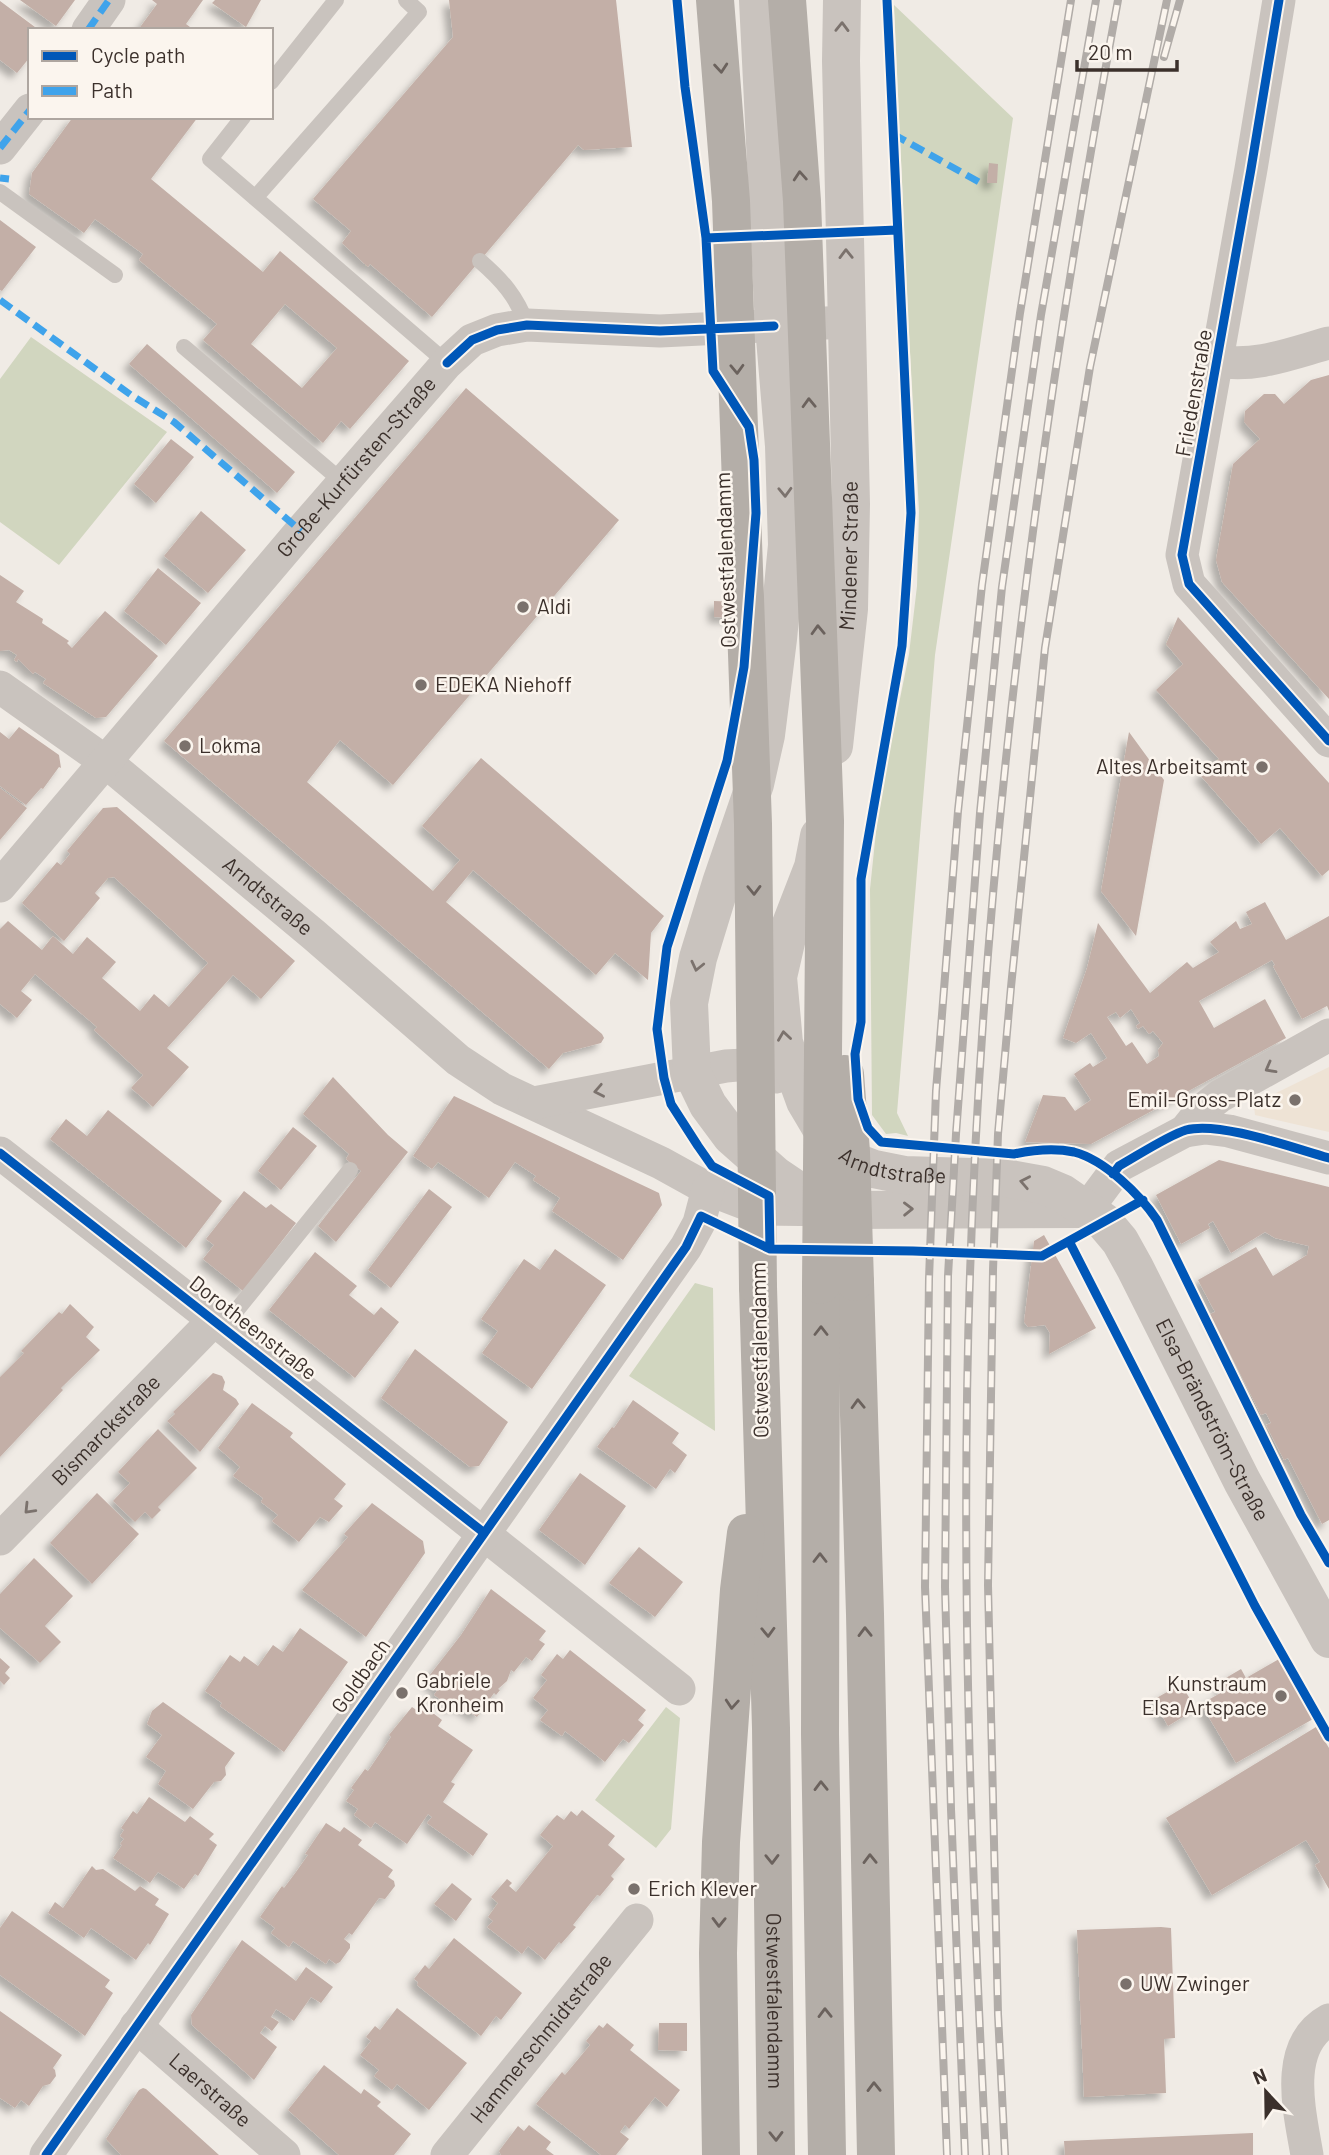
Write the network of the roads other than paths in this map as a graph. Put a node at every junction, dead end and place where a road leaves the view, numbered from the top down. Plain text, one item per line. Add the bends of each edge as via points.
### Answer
1 (109, 0) edge
2 (336, 0) edge
3 (407, 0) edge
4 (715, 0) edge
5 (758, 0) edge
6 (787, 0) edge
7 (842, 0) edge
8 (1279, 0) edge
9 (89, 28) edge
10 (273, 79) edge
11 (28, 113) edge
12 (241, 119) edge
13 (0, 148) edge
14 (0, 192) edge
15 (256, 198) junction
16 (480, 261) dead end
17 (115, 275) dead end
18 (847, 323) junction
19 (527, 326) junction
20 (774, 326) junction
21 (1329, 343) edge
22 (184, 347) dead end
23 (1217, 361) junction
24 (447, 363) junction
25 (344, 483) junction
26 (0, 687) edge
27 (1329, 741) edge
28 (106, 762) junction
29 (0, 886) edge
30 (1329, 1035) edge
31 (692, 1072) junction
32 (805, 1101) junction
33 (534, 1103) junction
34 (1185, 1131) junction
35 (0, 1153) edge
36 (1329, 1158) edge
37 (350, 1170) dead end
38 (708, 1189) junction
39 (1087, 1209) junction
40 (840, 1210) junction
41 (838, 1283) junction
42 (218, 1323) junction
43 (761, 1416) junction
44 (483, 1532) junction
45 (0, 1539) edge
46 (1329, 1639) edge
47 (679, 1689) dead end
48 (637, 1920) dead end
49 (1329, 2020) edge
50 (136, 2026) junction
51 (46, 2155) edge
52 (285, 2155) edge
53 (447, 2155) edge
54 (721, 2155) edge
55 (776, 2155) edge
56 (827, 2155) edge
57 (876, 2155) edge
58 (1307, 2155) edge

1 - 9 street
2 - 10 lane
3 - 15 lane via 419,12
4 -> 43 highway, Ostwestfalendamm, bridge via 732,201 753,824
5 - 20 street
41 -> 6 highway, bridge via 851,1152 825,821 802,201
18 -> 7 street, Mindener Straße
8 - 23 street, Friedenstraße
11 - 13 street
12 - 15 lane via 210,159
14 - 17 lane
15 - 24 lane
16 - 19 lane via 514,295
18 - 20 street, Große-Kurfürsten-Straße
32 -> 18 street, Mindener Straße via 784,1043 778,977 789,929 813,867 830,785 849,609
19 - 20 street, Große-Kurfürsten-Straße via 660,331
19 - 24 street, Große-Kurfürsten-Straße via 497,330 472,341
20 -> 31 street via 787,545 778,639 755,784 698,958 689,1003
21 - 23 street via 1261,362 1237,365
22 - 25 lane
23 - 27 street, Friedenstraße via 1182,555 1184,570 1189,584
24 - 25 street, Große-Kurfürsten-Straße
25 - 28 street, Große-Kurfürsten-Straße
26 - 28 street, Arndtstraße
28 - 29 street, Große-Kurfürsten-Straße
28 - 33 street, Arndtstraße via 458,1060 502,1089
30 -> 34 street via 1220,1096
31 - 32 street, Arndtstraße via 751,1064 767,1070
31 -> 33 street, Arndtstraße
31 - 40 street, Arndtstraße via 730,1136 806,1196
39 -> 32 street, Arndtstraße via 1043,1185 1005,1178 904,1175 853,1161 831,1145
33 - 38 street, Arndtstraße
34 - 36 street via 1229,1131
34 - 39 street via 1119,1166
35 - 42 street, Dorotheenstraße
37 - 42 lane
38 - 40 street, Arndtstraße via 760,1209
38 - 44 street, Goldbach via 699,1223 686,1247
40 -> 39 street, Arndtstraße
39 - 46 street, Elsa-Brändström-Straße via 1113,1231 1135,1268
56 -> 41 highway via 820,1734
57 -> 41 highway via 866,1642
42 - 44 street, Dorotheenstraße
42 -> 45 street, Bismarckstraße
43 -> 54 highway via 739,1590 721,1842
43 -> 55 highway, Ostwestfalendamm via 771,1728
44 - 47 street, Dorotheenstraße
44 - 50 street, Goldbach
48 - 53 street, Hammerschmidtstraße
49 - 58 street via 1308,2040 1298,2077
50 - 51 street, Goldbach
50 - 52 street, Laerstraße

